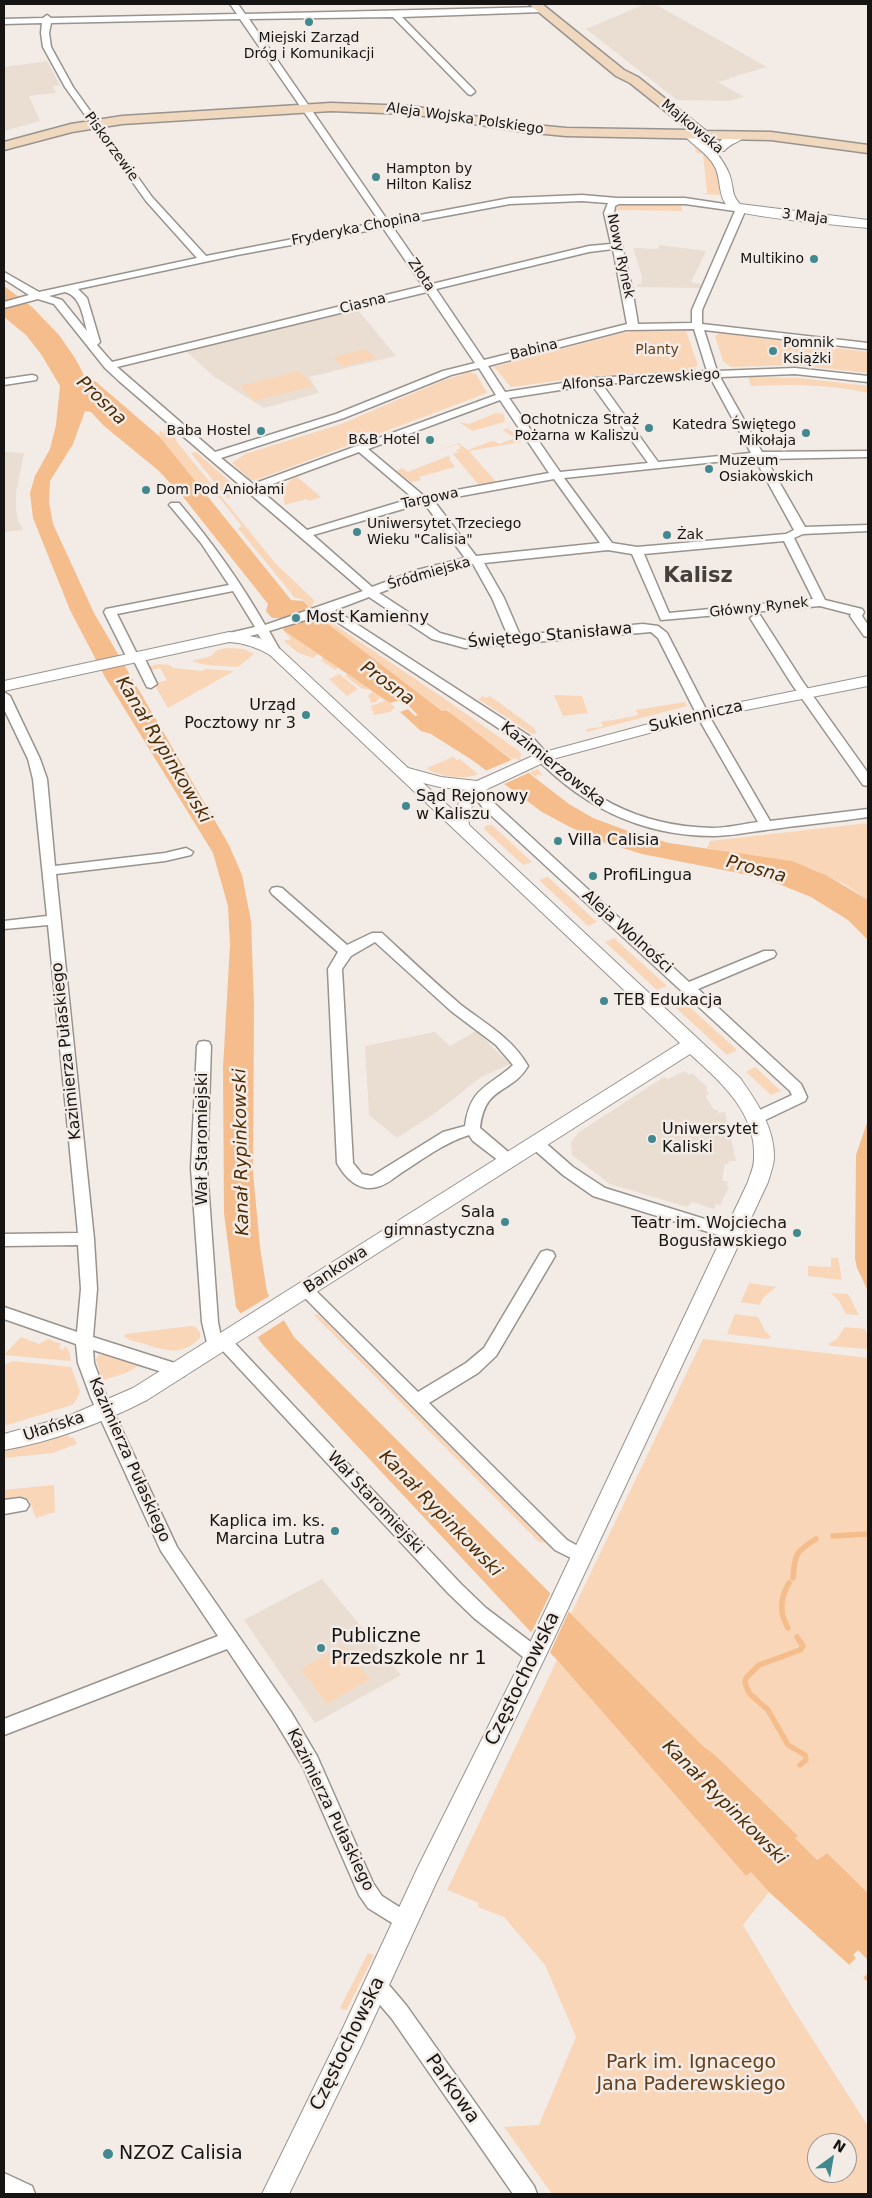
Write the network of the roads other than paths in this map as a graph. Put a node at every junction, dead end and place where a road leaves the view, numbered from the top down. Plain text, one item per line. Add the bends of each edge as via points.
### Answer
1 (234, 4) edge
2 (538, 7) edge
3 (394, 14) junction
4 (242, 16) junction
5 (48, 18) junction
6 (4, 21) edge
7 (471, 92) dead end
8 (303, 105) junction
9 (92, 120) junction
10 (692, 132) junction
11 (741, 135) junction
12 (4, 139) edge
13 (868, 143) edge
14 (4, 146) edge
15 (720, 149) junction
16 (868, 149) edge
17 (734, 167) dead end
18 (740, 190) dead end
19 (727, 197) junction
20 (618, 201) junction
21 (708, 204) junction
22 (742, 209) junction
23 (386, 224) junction
24 (868, 224) edge
25 (617, 246) junction
26 (205, 260) junction
27 (4, 275) edge
28 (98, 282) junction
29 (429, 287) junction
30 (64, 289) junction
31 (32, 296) junction
32 (82, 298) junction
33 (58, 302) junction
34 (4, 305) edge
35 (633, 326) junction
36 (698, 326) junction
37 (868, 346) edge
38 (97, 350) junction
39 (482, 364) junction
40 (109, 366) junction
41 (713, 374) junction
42 (32, 378) dead end
43 (868, 379) edge
44 (595, 381) junction
45 (4, 382) edge
46 (502, 396) junction
47 (360, 448) junction
48 (868, 454) edge
49 (759, 456) junction
50 (212, 457) junction
51 (655, 465) junction
52 (558, 475) junction
53 (250, 489) junction
54 (425, 500) junction
55 (175, 505) dead end
56 (868, 528) edge
57 (801, 532) junction
58 (306, 534) junction
59 (788, 537) junction
60 (608, 546) junction
61 (637, 551) junction
62 (475, 560) junction
63 (236, 587) junction
64 (370, 592) junction
65 (820, 602) junction
66 (326, 609) junction
67 (863, 610) edge
68 (665, 617) junction
69 (756, 618) dead end
70 (262, 629) junction
71 (654, 629) junction
72 (868, 633) edge
73 (229, 637) junction
74 (516, 641) junction
75 (275, 652) junction
76 (133, 658) junction
77 (868, 681) edge
78 (151, 684) dead end
79 (4, 686) edge
80 (805, 693) junction
81 (4, 696) edge
82 (704, 714) junction
83 (543, 757) junction
84 (404, 772) junction
85 (486, 782) junction
86 (868, 782) edge
87 (868, 813) edge
88 (766, 825) junction
89 (461, 828) junction
90 (186, 852) dead end
91 (49, 871) junction
92 (277, 891) dead end
93 (54, 920) junction
94 (4, 925) edge
95 (346, 951) junction
96 (769, 954) dead end
97 (688, 988) junction
98 (692, 1044) junction
99 (204, 1046) dead end
100 (756, 1118) junction
101 (472, 1129) junction
102 (536, 1142) junction
103 (508, 1160) junction
104 (734, 1234) junction
105 (86, 1239) junction
106 (4, 1240) edge
107 (546, 1256) dead end
108 (298, 1295) junction
109 (4, 1313) edge
110 (84, 1341) junction
111 (224, 1342) junction
112 (178, 1371) junction
113 (418, 1401) junction
114 (104, 1410) junction
115 (4, 1442) edge
116 (581, 1556) junction
117 (229, 1640) junction
118 (536, 1652) junction
119 (4, 1727) edge
120 (405, 1922) junction
121 (376, 1985) junction
122 (4, 2184) edge
123 (24, 2194) edge
124 (275, 2194) edge
125 (526, 2194) edge

1 - 4 street, Złota
2 - 3 street
2 - 10 main road, Majkowska via 620,73 625,82
3 - 4 street
3 - 7 street
4 - 5 street
4 - 8 street, Złota
5 - 6 street
5 - 9 street, Piskorzewie via 47,47
8 - 9 main road, Aleja Wojska Polskiego via 131,113
8 - 10 main road, Aleja Wojska Polskiego via 410,110 566,132
8 - 23 street, Złota
9 - 12 main road, Aleja Wojska Polskiego via 53,125
9 - 14 main road, Aleja Wojska Polskiego
9 - 26 street, Piskorzewie via 149,199
10 - 11 main road, Aleja Wojska Polskiego
10 - 13 main road, Aleja Wojska Polskiego via 784,132
10 - 15 street, Majkowska
10 - 19 street, Majkowska via 722,168
11 - 15 street via 726,141
11 - 16 main road, Aleja Wojska Polskiego
15 - 17 street, Majkowska
18 - 22 street
19 - 21 street
19 - 22 street
20 - 21 street, Nowy Rynek
20 - 23 street, Fryderyka Chopina via 582,198 520,200
20 - 25 street, Nowy Rynek via 608,210
21 - 22 street, Nowy Rynek
22 - 24 street, 3 Maja
22 - 36 street via 697,310
23 - 26 street, Fryderyka Chopina
23 - 29 street, Złota
25 - 29 street, Ciasna via 589,249
25 - 35 street, Nowy Rynek
26 - 28 street, Fryderyka Chopina
27 - 31 street
28 - 30 street, Fryderyka Chopina
28 - 32 street
29 - 39 street, Złota
29 - 40 street, Ciasna
30 - 31 street, Fryderyka Chopina
30 - 32 street
30 - 33 street via 58,296
31 - 33 street
31 - 34 street, Fryderyka Chopina
32 - 38 street
33 - 38 street, Świętego Stanisława
35 - 36 street, Babina
35 - 39 street, Babina
36 - 37 street, Babina
36 - 41 street
38 - 40 street, Świętego Stanisława
39 - 46 street, Złota
39 - 50 street, Babina via 438,376 329,420
40 - 50 street, Świętego Stanisława
41 - 43 street, Alfonsa Parczewskiego via 796,371
41 - 44 street, Alfonsa Parczewskiego
41 - 49 street
42 - 45 street
44 - 46 street, Alfonsa Parczewskiego
44 - 51 street
46 - 47 street, Alfonsa Parczewskiego
46 - 52 street, Złota
47 - 53 street, Alfonsa Parczewskiego
47 - 54 street
48 - 49 street, Targowa
49 - 51 street, Targowa
49 - 57 street
50 - 53 street, Świętego Stanisława
51 - 52 street, Targowa
52 - 54 street, Targowa
52 - 60 street, Złota
53 - 58 street, Świętego Stanisława
54 - 58 street, Targowa
54 - 62 street
55 - 63 street via 206,541
56 - 57 street
57 - 59 street
58 - 64 street, Świętego Stanisława
59 - 61 street
59 - 65 street, Główny Rynek
60 - 61 street, Śródmiejska
60 - 62 street, Śródmiejska
61 - 68 street
62 - 64 street, Śródmiejska via 421,573
62 - 74 street via 498,598
63 - 70 street
63 - 76 street via 110,612
64 - 66 street, Śródmiejska
64 - 74 street, Świętego Stanisława via 444,640 465,644
65 - 67 street
65 - 68 street, Główny Rynek
66 - 70 street, Śródmiejska
66 - 83 street, Kazimierzowska via 524,739
67 - 72 street via 856,616
68 - 71 street
69 - 80 street
70 - 73 street, Śródmiejska
70 - 75 street
71 - 74 street, Świętego Stanisława
71 - 82 street via 663,636
73 - 75 street, Śródmiejska via 250,640
73 - 76 street, Śródmiejska
75 - 84 street
76 - 78 street
76 - 79 street, Śródmiejska
77 - 80 street, Sukiennicza
80 - 82 street, Sukiennicza
80 - 86 street
81 - 91 street, Kazimierza Pułaskiego via 40,779
82 - 83 street, Sukiennicza
82 - 88 street
83 - 85 street, Sukiennicza
83 - 88 street, Kazimierzowska via 549,766 593,799 640,822 703,832
84 - 85 street via 429,780
84 - 89 street
85 - 89 street via 464,805
85 - 97 street, Aleja Wolności via 479,792 488,805
87 - 88 street, Kazimierzowska
89 - 98 street
90 - 91 street
91 - 93 street, Kazimierza Pułaskiego
92 - 95 street
93 - 94 street
93 - 105 street, Kazimierza Pułaskiego
95 - 101 street via 377,936 517,1058 520,1066 516,1072 482,1096
95 - 101 street via 335,969 348,1172 366,1182 375,1182 448,1136
96 - 97 street
97 - 100 street, Aleja Wolności via 792,1083 800,1097
98 - 100 street via 733,1083
98 - 102 street, Bankowa
99 - 111 street, Wał Staromiejski via 199,1168 210,1322
100 - 104 street, Częstochowska via 764,1160 758,1182
101 - 103 street
102 - 103 street, Bankowa
102 - 104 street via 568,1171 599,1192
103 - 108 street, Bankowa
104 - 116 street, Częstochowska
105 - 106 street
105 - 110 street, Kazimierza Pułaskiego via 89,1289
107 - 113 street via 490,1352 472,1368
108 - 111 street, Bankowa
108 - 113 street
109 - 110 street
110 - 112 street
110 - 114 street, Kazimierza Pułaskiego via 86,1363
111 - 112 street, Bankowa
111 - 118 street, Wał Staromiejski via 454,1588 480,1613
112 - 114 street, Bankowa via 140,1394
113 - 116 street via 554,1539
114 - 115 street, Ułańska
114 - 117 street, Kazimierza Pułaskiego via 170,1551
116 - 118 street, Częstochowska
117 - 119 street
117 - 120 street, Kazimierza Pułaskiego via 284,1718 310,1762 366,1889 375,1902
118 - 120 street, Częstochowska
120 - 121 street, Częstochowska
121 - 124 street, Częstochowska
121 - 125 street, Parkowa via 399,2012
122 - 123 street

